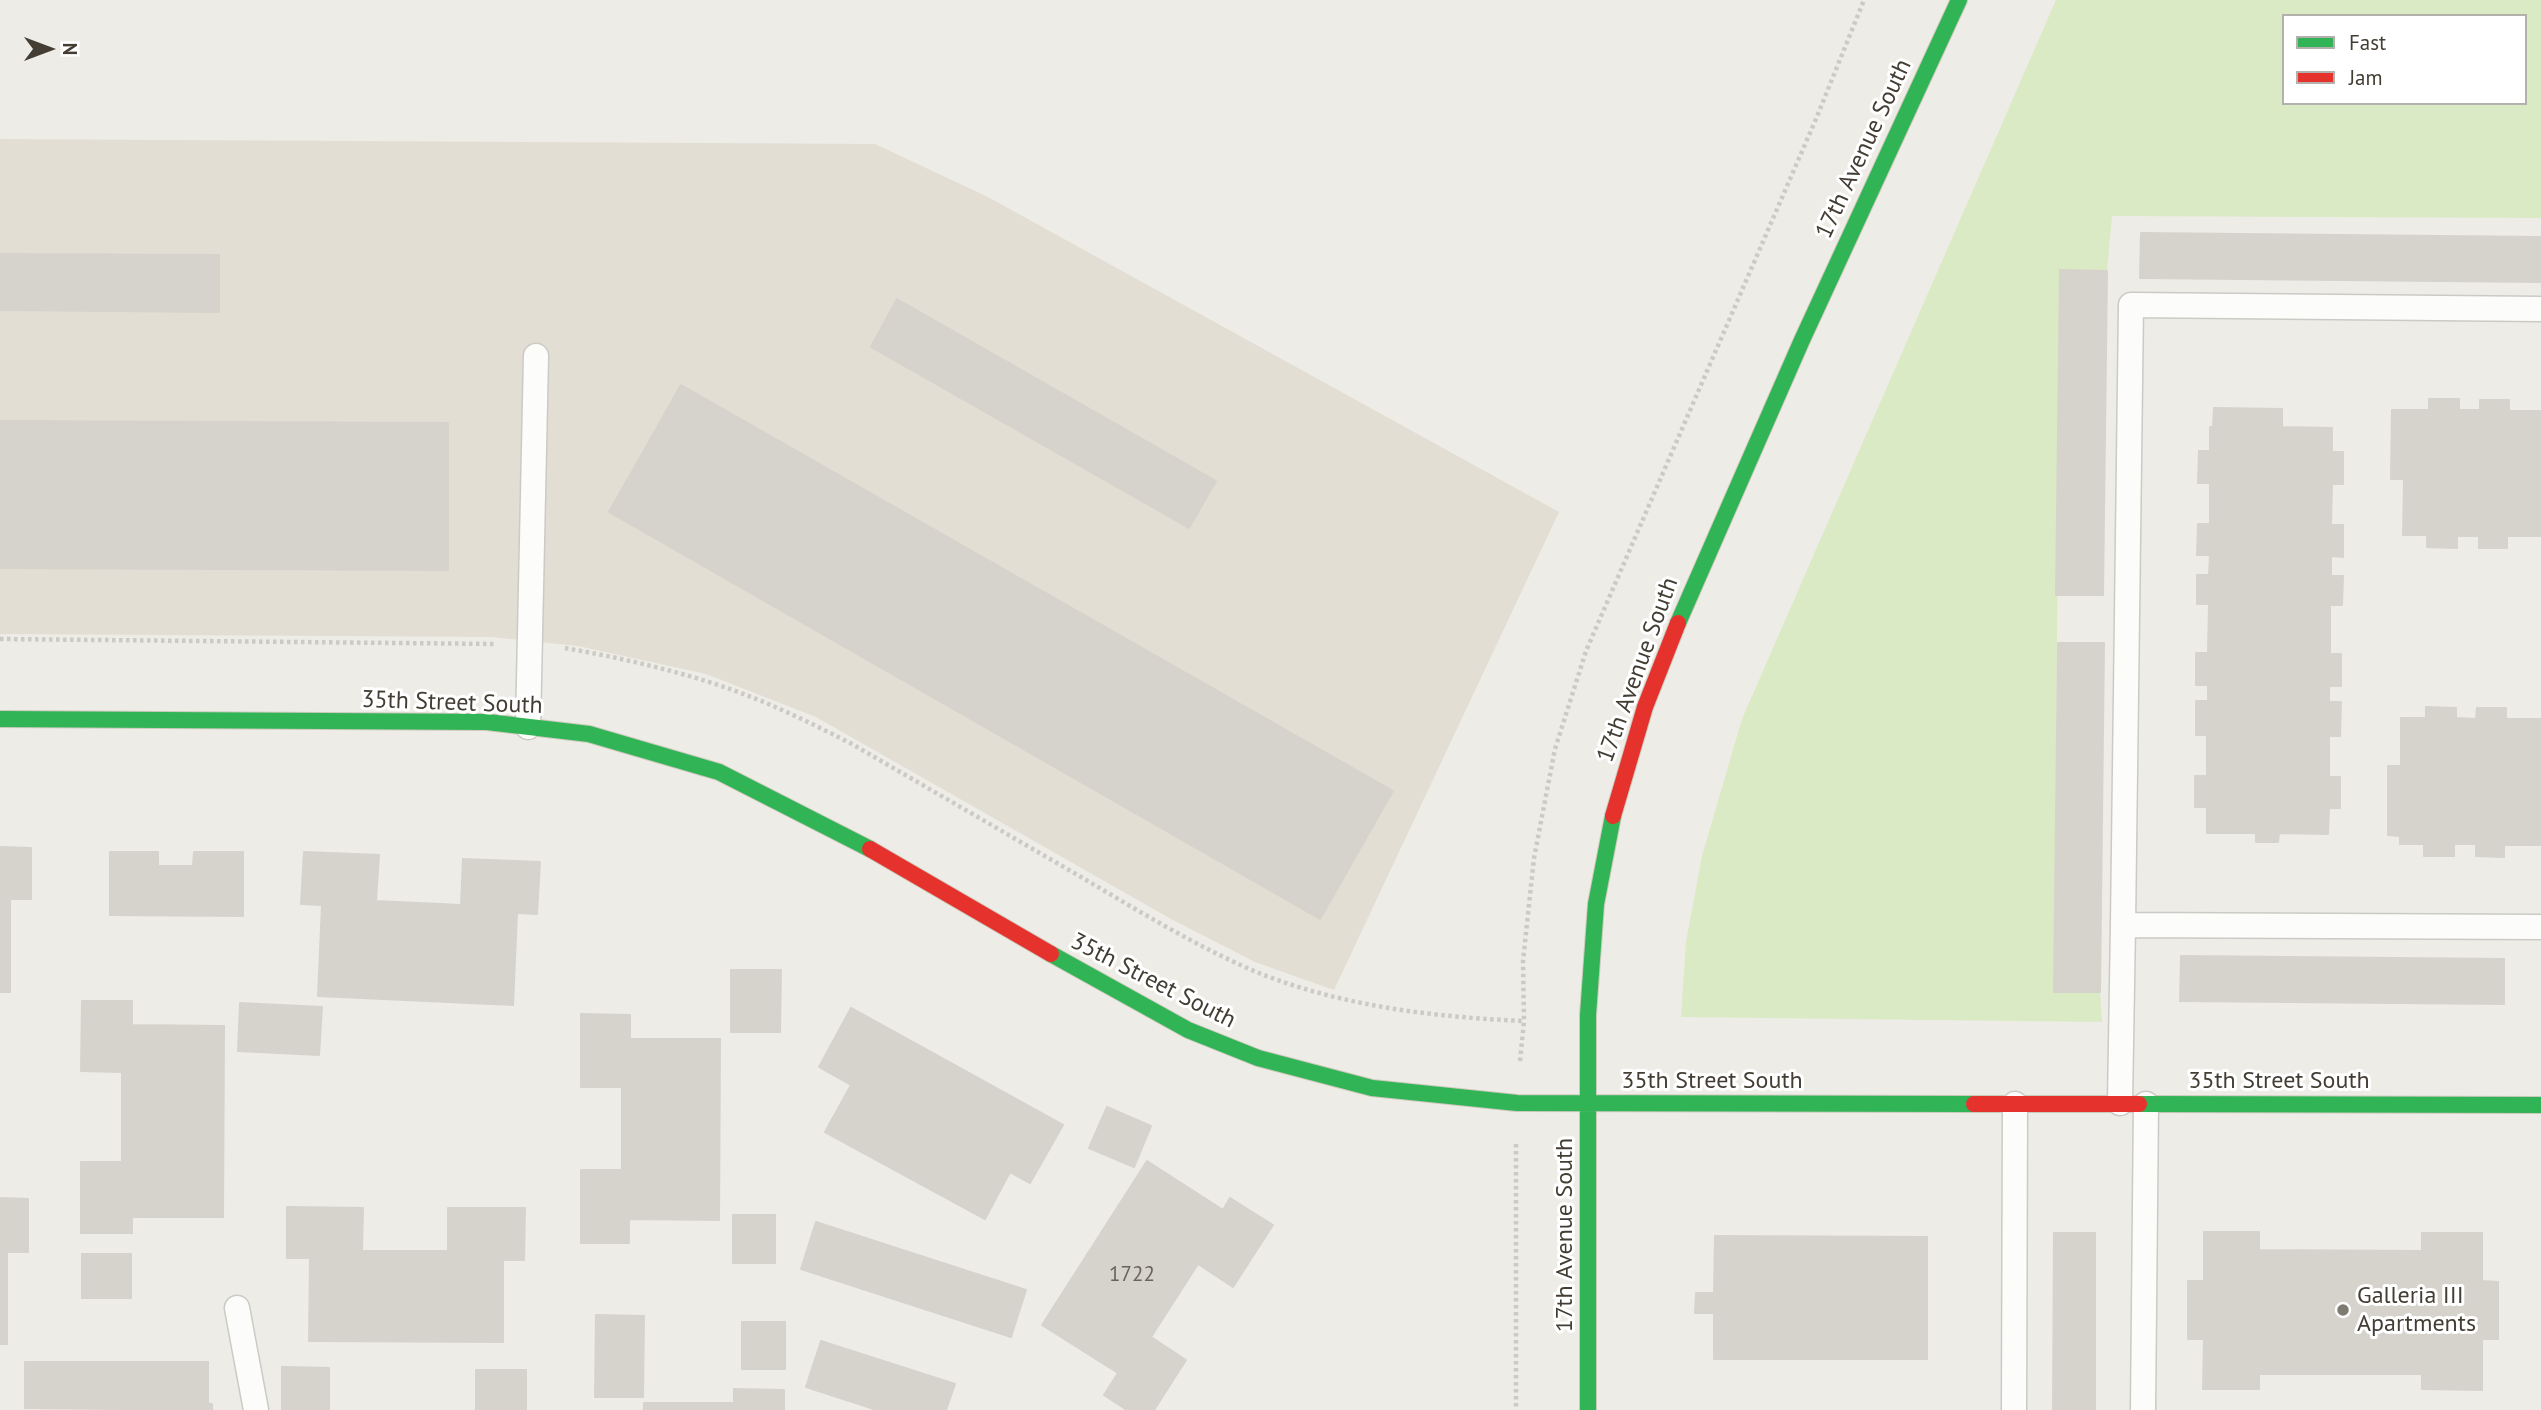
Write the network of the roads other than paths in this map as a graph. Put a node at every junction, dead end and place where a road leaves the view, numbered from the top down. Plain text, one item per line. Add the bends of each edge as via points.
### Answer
1 (1959, 0) edge
2 (2541, 309) edge
3 (536, 356) dead end
4 (0, 719) edge
5 (528, 727) junction
6 (2123, 925) junction
7 (2541, 927) edge
8 (2120, 1103) junction
9 (1587, 1104) junction
10 (2015, 1104) junction
11 (2146, 1104) junction
12 (2541, 1105) edge
13 (237, 1308) dead end
14 (256, 1410) edge
15 (1588, 1410) edge
16 (2014, 1410) edge
17 (2143, 1410) edge

1 - 9 street, 17th Avenue South via 1679,615 1642,716 1602,868 1590,976
2 - 6 lane via 2131,305
3 - 5 lane
4 - 5 street, 35th Street South via 486,722
5 - 9 street, 35th Street South via 589,734 719,772 847,835 1188,1030 1258,1058 1372,1088 1517,1103
6 - 7 lane
6 - 8 lane
8 - 10 street, 35th Street South
8 - 11 street, 35th Street South
9 - 10 street, 35th Street South
9 - 15 street, 17th Avenue South
10 - 16 lane
11 - 12 street, 35th Street South
11 - 17 lane
13 - 14 lane

